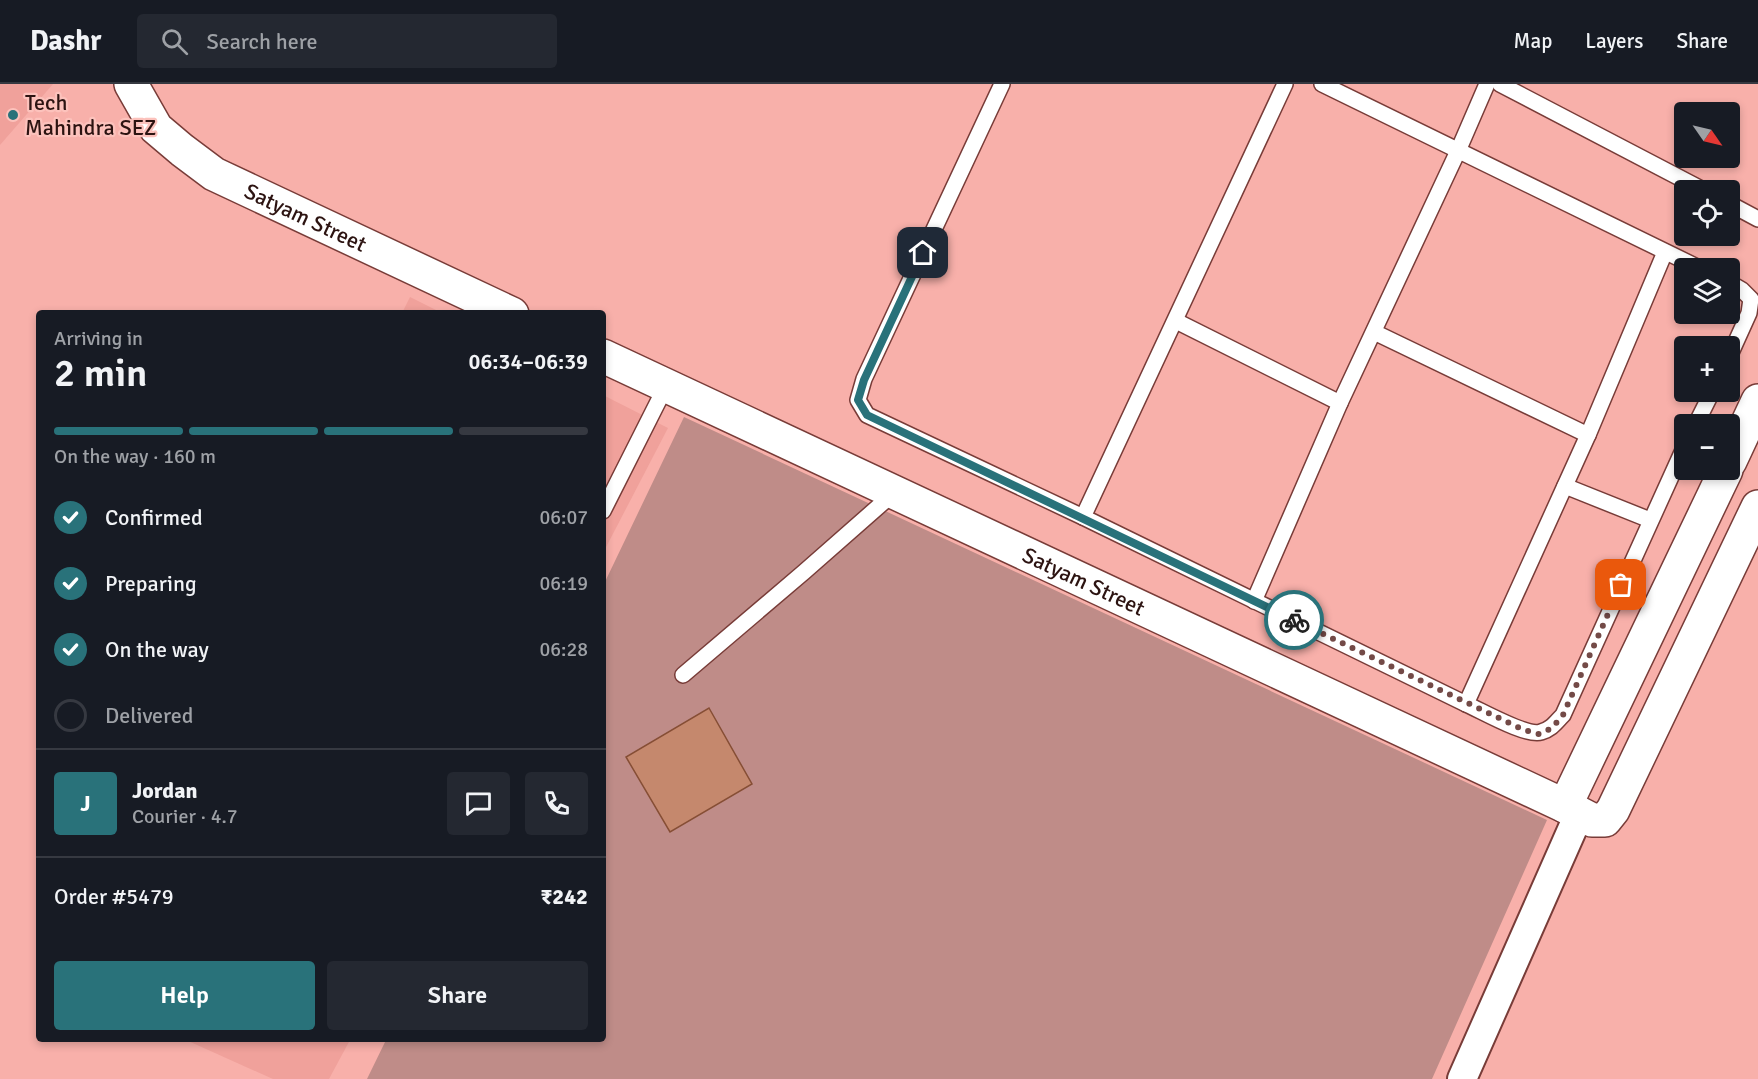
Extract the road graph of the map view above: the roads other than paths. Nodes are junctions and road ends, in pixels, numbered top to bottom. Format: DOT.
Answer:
graph roads {
  1 [pos="131,84"];
  2 [pos="1002,84"];
  3 [pos="1285,84"];
  4 [pos="1322,84"];
  5 [pos="1488,84"];
  6 [pos="1500,84"];
  7 [pos="1458,151"];
  8 [pos="1684,180"];
  9 [pos="1740,209"];
  10 [pos="1758,219"];
  11 [pos="1665,252"];
  12 [pos="1678,258"];
  13 [pos="1740,289"];
  14 [pos="503,310"];
  15 [pos="1176,321"];
  16 [pos="1374,333"];
  17 [pos="1738,336"];
  18 [pos="606,357"];
  19 [pos="666,386"];
  20 [pos="1758,401"];
  21 [pos="1340,404"];
  22 [pos="1588,435"];
  23 [pos="1740,440"];
  24 [pos="1674,469"];
  25 [pos="1721,480"];
  26 [pos="1565,486"];
  27 [pos="895,492"];
  28 [pos="606,505"];
  29 [pos="1758,507"];
  30 [pos="1083,517"];
  31 [pos="1650,520"];
  32 [pos="1254,601"];
  33 [pos="683,675"];
  34 [pos="1466,704"];
  35 [pos="1572,810"];
  36 [pos="1462,1079"];
  1 -- 14 [label="street, Satyam Street"];
  2 -- 30 [label="lane"];
  3 -- 15 [label="lane"];
  4 -- 7 [label="lane"];
  5 -- 7 [label="lane"];
  6 -- 8 [label="lane"];
  7 -- 11 [label="lane"];
  7 -- 16 [label="lane"];
  9 -- 10 [label="lane"];
  11 -- 12 [label="lane"];
  11 -- 22 [label="lane"];
  13 -- 17 [label="lane"];
  15 -- 21 [label="lane"];
  15 -- 30 [label="lane"];
  16 -- 21 [label="lane"];
  16 -- 22 [label="lane"];
  18 -- 19 [label="street, Satyam Street"];
  19 -- 27 [label="street, Satyam Street"];
  19 -- 28 [label="lane"];
  20 -- 23 [label="street"];
  21 -- 32 [label="lane"];
  22 -- 26 [label="lane"];
  24 -- 31 [label="lane"];
  25 -- 35 [label="street"];
  26 -- 31 [label="lane"];
  26 -- 34 [label="lane"];
  27 -- 33 [label="lane"];
  27 -- 35 [label="street, Satyam Street"];
  29 -- 35 [label="street, Satyam Street"];
  30 -- 32 [label="lane"];
  31 -- 34 [label="lane"];
  32 -- 34 [label="lane"];
  35 -- 36 [label="street"];
}
